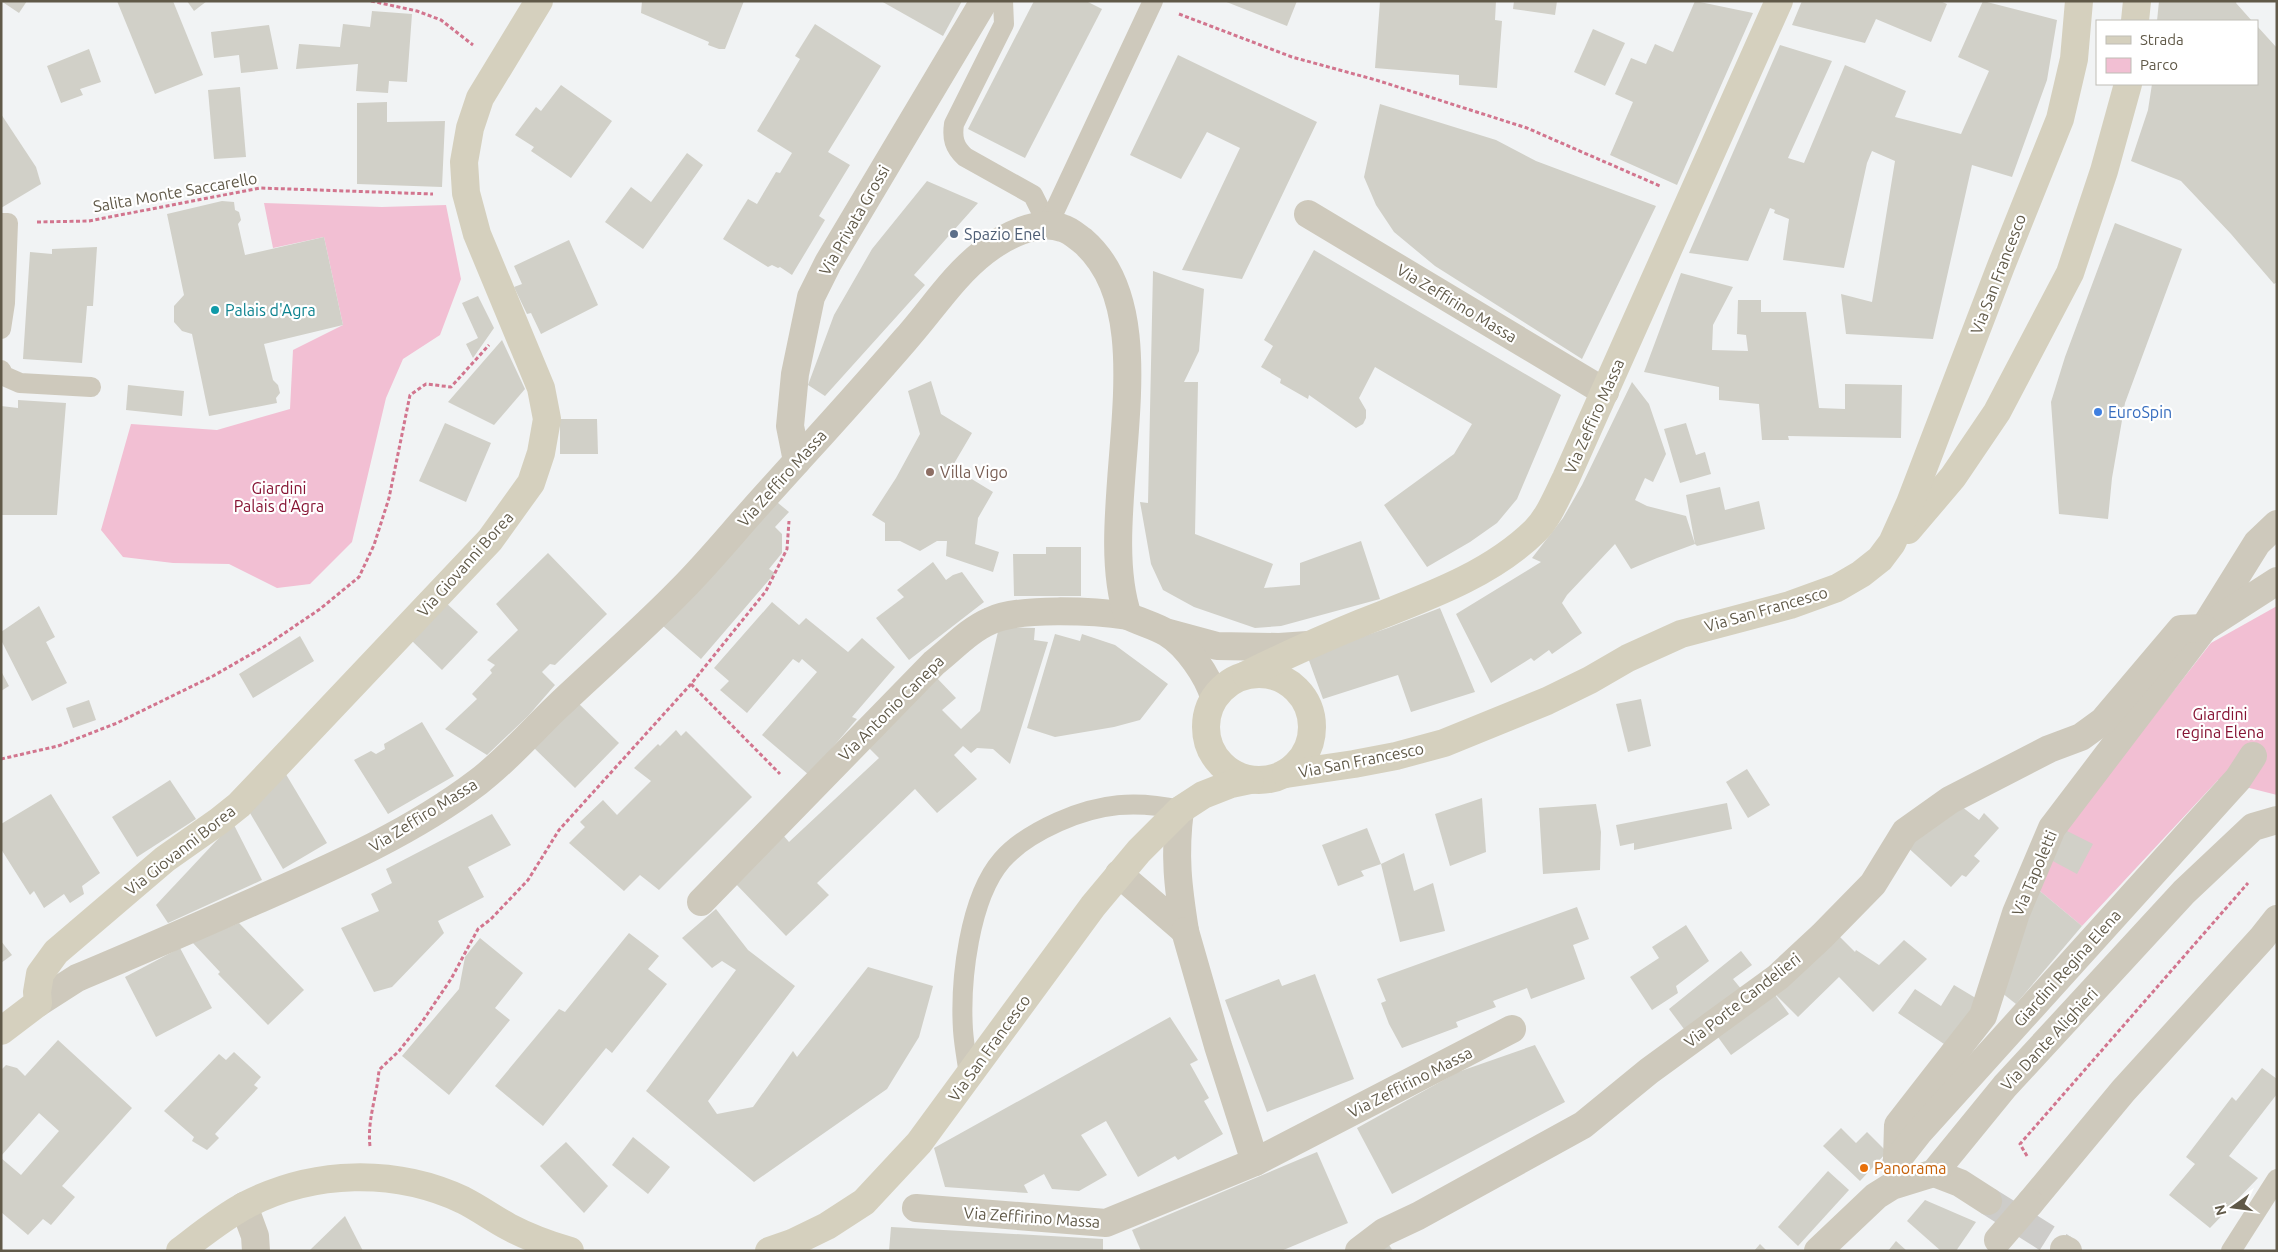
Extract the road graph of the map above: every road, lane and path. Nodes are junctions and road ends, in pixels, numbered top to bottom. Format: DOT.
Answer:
graph roads {
  1 [pos="371,1"];
  2 [pos="538,1"];
  3 [pos="984,1"];
  4 [pos="1003,1"];
  5 [pos="1778,1"];
  6 [pos="2079,1"];
  7 [pos="2137,1"];
  8 [pos="1152,2"];
  9 [pos="2135,20"];
  10 [pos="499,65"];
  11 [pos="2128,85"];
  12 [pos="466,193"];
  13 [pos="1690,199"];
  14 [pos="1308,214"];
  15 [pos="5,223"];
  16 [pos="1048,225"];
  17 [pos="515,323"];
  18 [pos="1,330"];
  19 [pos="1,370"];
  20 [pos="91,387"];
  21 [pos="1605,392"];
  22 [pos="797,460"];
  23 [pos="790,518"];
  24 [pos="2277,524"];
  25 [pos="1892,543"];
  26 [pos="2277,581"];
  27 [pos="1128,616"];
  28 [pos="2204,628"];
  29 [pos="1167,633"];
  30 [pos="1308,645"];
  31 [pos="1246,675"];
  32 [pos="691,684"];
  33 [pos="1214,698"];
  34 [pos="1208,742"];
  35 [pos="2253,756"];
  36 [pos="1,758"];
  37 [pos="1286,774"];
  38 [pos="1250,780"];
  39 [pos="804,797"];
  40 [pos="1180,810"];
  41 [pos="2277,820"];
  42 [pos="1120,874"];
  43 [pos="2248,883"];
  44 [pos="701,902"];
  45 [pos="2277,919"];
  46 [pos="1185,931"];
  47 [pos="38,1003"];
  48 [pos="1,1030"];
  49 [pos="1512,1030"];
  50 [pos="969,1075"];
  51 [pos="1255,1162"];
  52 [pos="1894,1173"];
  53 [pos="1934,1173"];
  54 [pos="373,1176"];
  55 [pos="2277,1179"];
  56 [pos="2037,1194"];
  57 [pos="1988,1201"];
  58 [pos="244,1206"];
  59 [pos="916,1208"];
  60 [pos="1993,1245"];
  61 [pos="180,1251"];
  62 [pos="256,1251"];
  63 [pos="570,1251"];
  64 [pos="769,1251"];
  65 [pos="1360,1251"];
  66 [pos="1818,1251"];
  67 [pos="2231,1251"];
  1 -- 10 [label="path"];
  2 -- 10 [label="main road, Via Giovanni Borea"];
  3 -- 22 [label="street, Via Privata Grossi"];
  4 -- 16 [label="lane"];
  5 -- 13 [label="main road, Via Zeffiro Massa"];
  6 -- 25 [label="main road, Via San Francesco"];
  7 -- 9 [label="main road"];
  8 -- 13 [label="path"];
  8 -- 16 [label="lane"];
  10 -- 12 [label="main road, Via Giovanni Borea"];
  11 -- 25 [label="main road"];
  12 -- 15 [label="path, Salita Monte Saccarello"];
  12 -- 17 [label="main road, Via Giovanni Borea"];
  13 -- 21 [label="main road, Via Zeffiro Massa"];
  14 -- 21 [label="street, Via Zeffirino Massa"];
  15 -- 18 [label="lane"];
  16 -- 22 [label="street, Via Zeffiro Massa"];
  16 -- 27 [label="street"];
  17 -- 36 [label="path"];
  17 -- 47 [label="main road, Via Giovanni Borea"];
  19 -- 20 [label="lane"];
  21 -- 30 [label="main road, Via Zeffiro Massa"];
  22 -- 47 [label="street, Via Zeffiro Massa"];
  23 -- 32 [label="path"];
  24 -- 28 [label="street"];
  25 -- 37 [label="main road, Via San Francesco"];
  26 -- 28 [label="street, Via Tapoletti"];
  27 -- 29 [label="street"];
  27 -- 39 [label="street, Via Antonio Canepa"];
  28 -- 52 [label="street, Via Tapoletti"];
  28 -- 65 [label="street, Via Porte Candelieri"];
  29 -- 30 [label="street"];
  29 -- 33 [label="street"];
  30 -- 31 [label="main road, Via Zeffiro Massa"];
  31 -- 33 [label="main road"];
  31 -- 37 [label="main road"];
  32 -- 39 [label="path"];
  32 -- 54 [label="path"];
  33 -- 34 [label="main road"];
  34 -- 38 [label="main road"];
  34 -- 40 [label="main road, Via San Francesco"];
  35 -- 52 [label="street, Giardini Regina Elena"];
  37 -- 38 [label="main road"];
  38 -- 40 [label="main road, Via San Francesco"];
  39 -- 44 [label="street, Via Antonio Canepa"];
  40 -- 42 [label="main road, Via San Francesco"];
  40 -- 46 [label="street"];
  40 -- 50 [label="lane"];
  41 -- 53 [label="street, Via Dante Alighieri"];
  42 -- 46 [label="street"];
  42 -- 50 [label="main road, Via San Francesco"];
  43 -- 56 [label="path"];
  45 -- 56 [label="street"];
  46 -- 51 [label="street"];
  47 -- 48 [label="main road"];
  49 -- 51 [label="street, Via Zeffirino Massa"];
  50 -- 64 [label="main road, Via San Francesco"];
  51 -- 59 [label="street, Via Zeffirino Massa"];
  52 -- 53 [label="street"];
  52 -- 66 [label="street"];
  53 -- 57 [label="street"];
  54 -- 58 [label="main road"];
  54 -- 63 [label="main road"];
  55 -- 67 [label="lane"];
  56 -- 60 [label="street, bridge"];
  58 -- 61 [label="main road"];
  58 -- 62 [label="street"];
}
